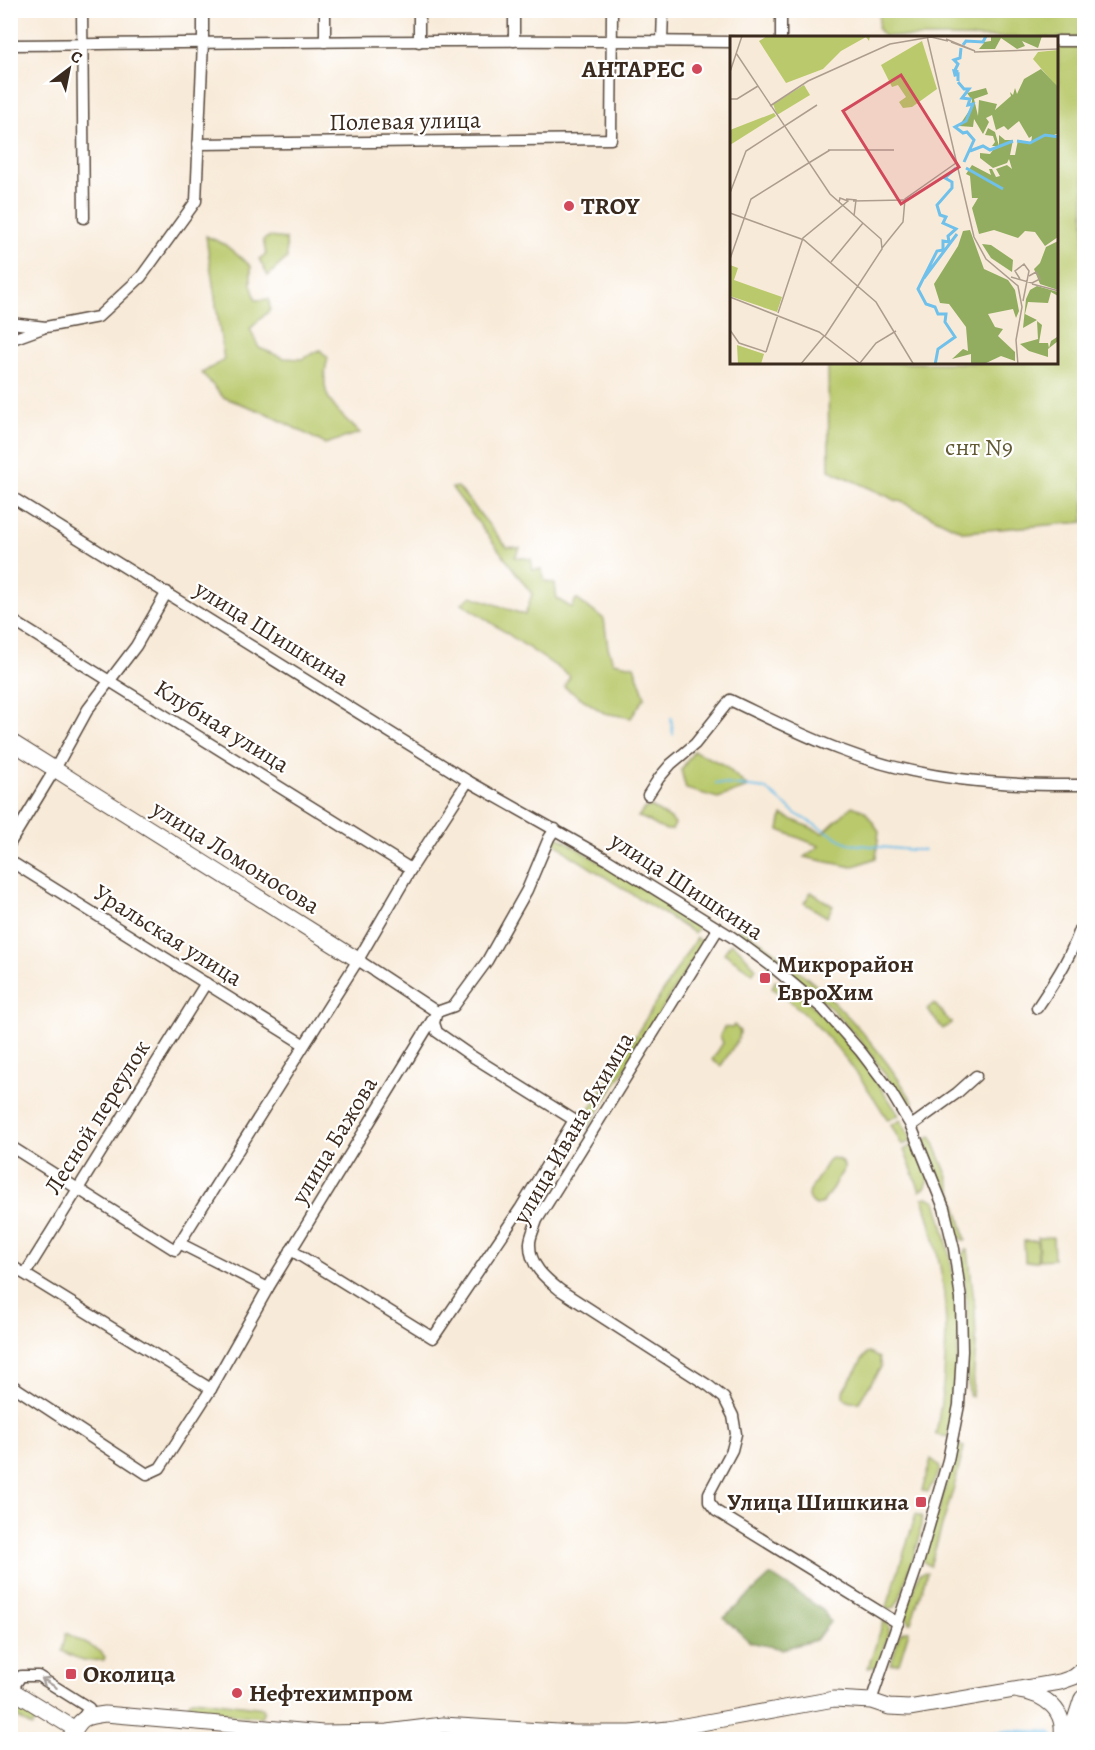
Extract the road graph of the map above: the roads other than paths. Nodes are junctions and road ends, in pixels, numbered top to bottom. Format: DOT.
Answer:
graph roads {
  1 [pos="82,10"];
  2 [pos="203,10"];
  3 [pos="325,10"];
  4 [pos="419,10"];
  5 [pos="514,10"];
  6 [pos="612,10"];
  7 [pos="663,10"];
  8 [pos="781,10"];
  9 [pos="781,36"];
  10 [pos="612,40"];
  11 [pos="514,41"];
  12 [pos="663,41"];
  13 [pos="1059,41"];
  14 [pos="1084,41"];
  15 [pos="203,42"];
  16 [pos="325,42"];
  17 [pos="419,42"];
  18 [pos="730,42"];
  19 [pos="82,44"];
  20 [pos="10,45"];
  21 [pos="198,144"];
  22 [pos="84,218"];
  23 [pos="10,323"];
  24 [pos="46,327"];
  25 [pos="10,340"];
  26 [pos="10,496"];
  27 [pos="167,592"];
  28 [pos="10,619"];
  29 [pos="109,680"];
  30 [pos="10,741"];
  31 [pos="55,769"];
  32 [pos="468,781"];
  33 [pos="1084,785"];
  34 [pos="648,795"];
  35 [pos="555,829"];
  36 [pos="10,843"];
  37 [pos="10,861"];
  38 [pos="411,869"];
  39 [pos="1084,918"];
  40 [pos="718,929"];
  41 [pos="358,960"];
  42 [pos="206,983"];
  43 [pos="1037,1008"];
  44 [pos="437,1012"];
  45 [pos="303,1044"];
  46 [pos="975,1076"];
  47 [pos="911,1126"];
  48 [pos="10,1146"];
  49 [pos="76,1189"];
  50 [pos="177,1246"];
  51 [pos="291,1250"];
  52 [pos="10,1265"];
  53 [pos="25,1274"];
  54 [pos="268,1288"];
  55 [pos="10,1384"];
  56 [pos="211,1389"];
  57 [pos="898,1623"];
  58 [pos="1084,1669"];
  59 [pos="11,1689"];
  60 [pos="1007,1690"];
  61 [pos="1084,1700"];
  62 [pos="871,1701"];
  63 [pos="79,1724"];
  64 [pos="1061,1740"];
  65 [pos="1071,1740"];
  1 -- 19 [label="street"];
  2 -- 15 [label="street"];
  3 -- 16 [label="street"];
  4 -- 17 [label="street"];
  5 -- 11 [label="street"];
  6 -- 10 [label="street"];
  7 -- 12 [label="street"];
  8 -- 9 [label="street"];
  10 -- 11 [label="street"];
  10 -- 12 [label="street"];
  10 -- 21 [label="street, Полевая улица"];
  11 -- 17 [label="street"];
  12 -- 18 [label="street"];
  13 -- 14 [label="street"];
  15 -- 16 [label="street"];
  15 -- 19 [label="street"];
  15 -- 21 [label="street"];
  16 -- 17 [label="street"];
  19 -- 20 [label="street"];
  19 -- 22 [label="street"];
  21 -- 24 [label="street"];
  23 -- 24 [label="street"];
  24 -- 25 [label="street"];
  26 -- 27 [label="street, улица Шишкина"];
  27 -- 29 [label="street"];
  27 -- 32 [label="street, улица Шишкина"];
  28 -- 29 [label="street, Клубная улица"];
  29 -- 31 [label="street"];
  29 -- 38 [label="street, Клубная улица"];
  30 -- 31 [label="street, улица Ломоносова"];
  31 -- 36 [label="street"];
  31 -- 41 [label="street, улица Ломоносова"];
  32 -- 35 [label="street, улица Шишкина"];
  32 -- 38 [label="street"];
  33 -- 34 [label="street"];
  35 -- 40 [label="street, улица Шишкина"];
  35 -- 44 [label="street, улица Бажова"];
  37 -- 42 [label="street, Уральская улица"];
  38 -- 41 [label="street"];
  39 -- 43 [label="street"];
  40 -- 47 [label="street, улица Шишкина"];
  40 -- 57 [label="street, улица Ивана Яхимца"];
  41 -- 44 [label="street, улица Ломоносова"];
  41 -- 45 [label="street"];
  42 -- 45 [label="street, Уральская улица"];
  42 -- 49 [label="street, Лесной переулок"];
  44 -- 51 [label="street, улица Бажова"];
  44 -- 51 [label="street"];
  45 -- 50 [label="street"];
  46 -- 47 [label="street"];
  47 -- 57 [label="street, улица Шишкина"];
  48 -- 49 [label="street"];
  49 -- 50 [label="street"];
  49 -- 53 [label="street, Лесной переулок"];
  50 -- 54 [label="street"];
  51 -- 54 [label="street, улица Бажова"];
  52 -- 53 [label="street"];
  53 -- 56 [label="street"];
  54 -- 56 [label="street, улица Бажова"];
  55 -- 56 [label="street, улица Бажова"];
  57 -- 62 [label="street, улица Шишкина"];
  58 -- 60 [label="street"];
  59 -- 63 [label="street"];
  63 -- 59 [label="street, one-way"];
  60 -- 62 [label="street"];
  60 -- 64 [label="street"];
  61 -- 65 [label="highway"];
  62 -- 63 [label="street"];
}
